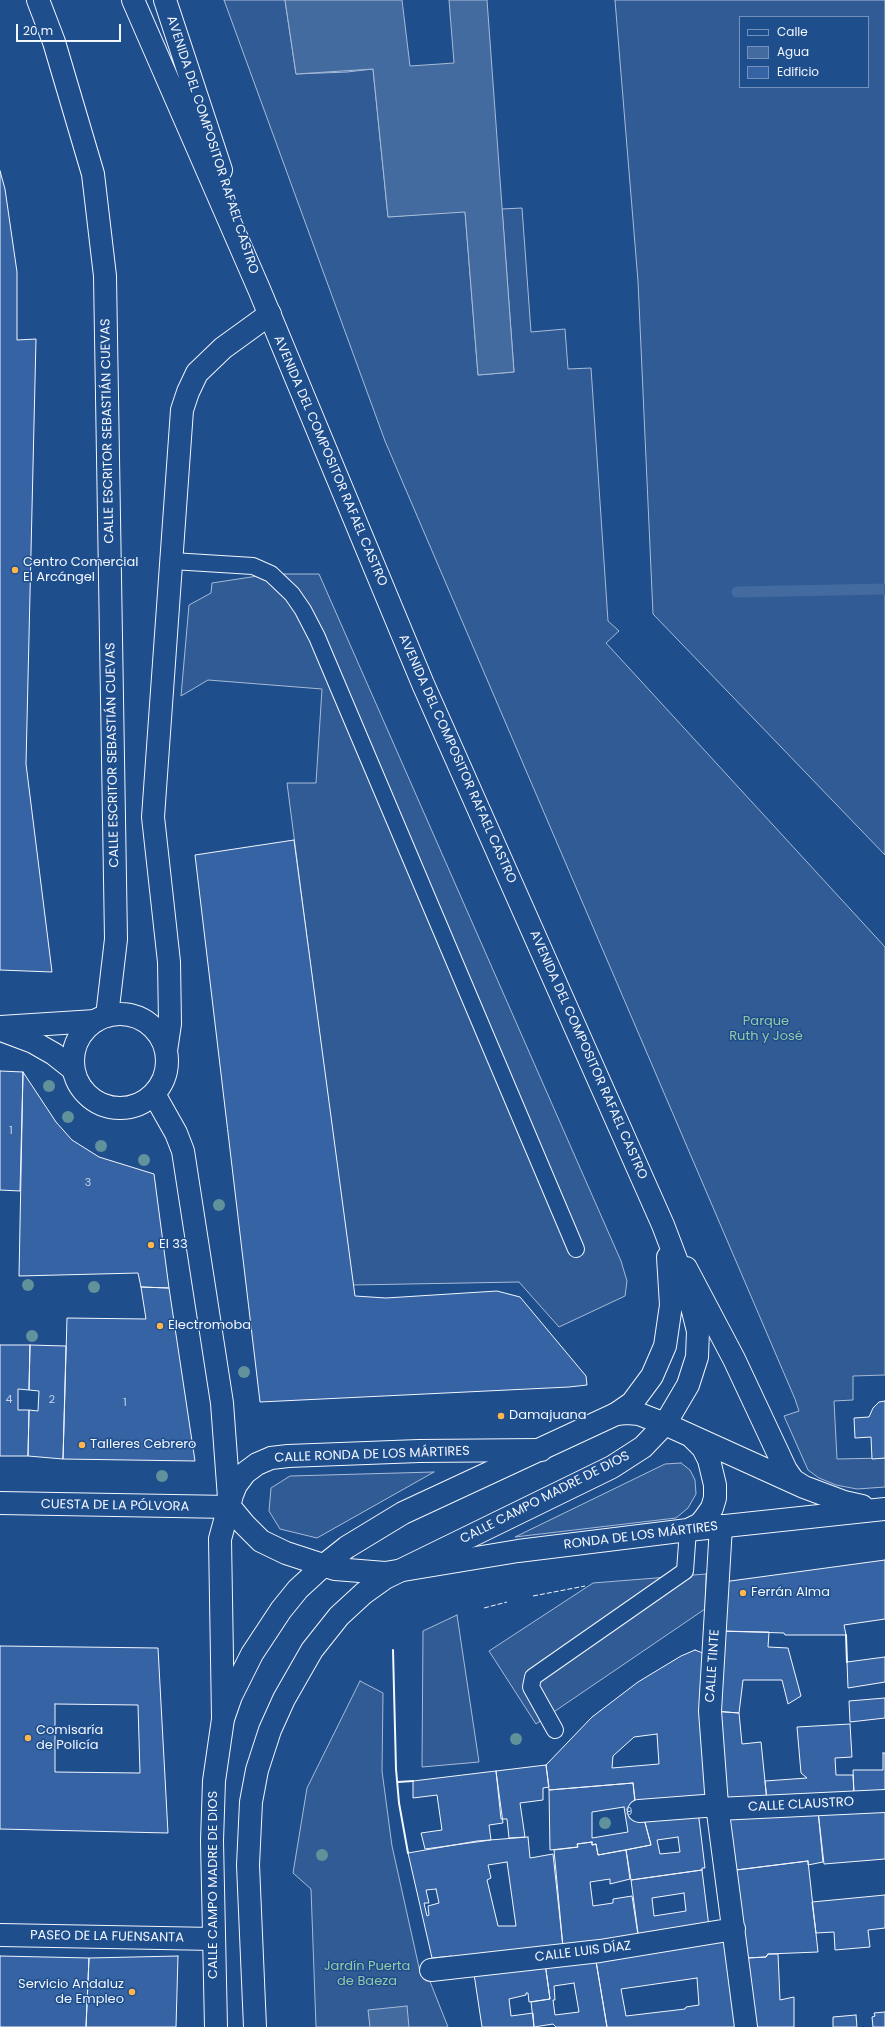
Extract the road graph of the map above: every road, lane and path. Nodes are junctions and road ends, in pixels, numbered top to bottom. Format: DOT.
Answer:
graph roads {
  1 [pos="38,0"];
  2 [pos="133,0"];
  3 [pos="165,0"];
  4 [pos="259,290"];
  5 [pos="270,314"];
  6 [pos="172,561"];
  7 [pos="101,1018"];
  8 [pos="0,1027"];
  9 [pos="0,1030"];
  10 [pos="166,1051"];
  11 [pos="73,1069"];
  12 [pos="154,1094"];
  13 [pos="663,1224"];
  14 [pos="576,1249"];
  15 [pos="616,1414"];
  16 [pos="665,1424"];
  17 [pos="692,1437"];
  18 [pos="541,1450"];
  19 [pos="804,1487"];
  20 [pos="0,1503"];
  21 [pos="230,1507"];
  22 [pos="885,1508"];
  23 [pos="721,1526"];
  24 [pos="688,1530"];
  25 [pos="323,1566"];
  26 [pos="398,1572"];
  27 [pos="223,1719"];
  28 [pos="556,1730"];
  29 [pos="885,1801"];
  30 [pos="718,1807"];
  31 [pos="639,1811"];
  32 [pos="734,1929"];
  33 [pos="0,1935"];
  34 [pos="214,1939"];
  35 [pos="431,1970"];
  36 [pos="216,2027"];
  37 [pos="255,2027"];
  38 [pos="746,2027"];
  1 -- 7 [label="street, CALLE ESCRITOR SEBASTIÁN CUEVAS"];
  2 -- 4 [label="street, AVENIDA DEL COMPOSITOR RAFAEL CASTRO"];
  3 -- 4 [label="street, AVENIDA DEL COMPOSITOR RAFAEL CASTRO"];
  4 -- 5 [label="street, AVENIDA DEL COMPOSITOR RAFAEL CASTRO"];
  5 -- 6 [label="street"];
  5 -- 13 [label="street, AVENIDA DEL COMPOSITOR RAFAEL CASTRO"];
  6 -- 10 [label="street"];
  6 -- 14 [label="lane"];
  7 -- 8 [label="street"];
  7 -- 10 [label="street"];
  7 -- 11 [label="street"];
  9 -- 11 [label="street"];
  10 -- 12 [label="street"];
  11 -- 12 [label="street"];
  12 -- 21 [label="street"];
  13 -- 15 [label="street, CALLE CAMPO MADRE DE DIOS"];
  13 -- 16 [label="street, CALLE CAMPO MADRE DE DIOS"];
  13 -- 19 [label="street"];
  15 -- 16 [label="street"];
  15 -- 18 [label="street, CALLE CAMPO MADRE DE DIOS"];
  16 -- 17 [label="street"];
  16 -- 26 [label="street, CALLE CAMPO MADRE DE DIOS"];
  17 -- 19 [label="street"];
  17 -- 24 [label="street"];
  18 -- 21 [label="street, CALLE RONDA DE LOS MÁRTIRES"];
  18 -- 25 [label="street, CALLE CAMPO MADRE DE DIOS"];
  19 -- 22 [label="street"];
  20 -- 21 [label="street, CUESTA DE LA PÓLVORA"];
  21 -- 25 [label="street"];
  21 -- 27 [label="street, CALLE CAMPO MADRE DE DIOS"];
  22 -- 23 [label="street, RONDA DE LOS MÁRTIRES"];
  23 -- 24 [label="street, RONDA DE LOS MÁRTIRES"];
  23 -- 30 [label="street, CALLE TINTE"];
  24 -- 26 [label="street, RONDA DE LOS MÁRTIRES"];
  24 -- 28 [label="lane"];
  25 -- 26 [label="street"];
  25 -- 27 [label="street, CALLE CAMPO MADRE DE DIOS"];
  26 -- 37 [label="street, CALLE CAMPO MADRE DE DIOS"];
  27 -- 34 [label="street, CALLE CAMPO MADRE DE DIOS"];
  29 -- 30 [label="street, CALLE CLAUSTRO"];
  30 -- 31 [label="street"];
  30 -- 32 [label="street, CALLE TINTE"];
  32 -- 35 [label="street, CALLE LUIS DÍAZ"];
  32 -- 38 [label="street, CALLE TINTE"];
  33 -- 34 [label="street, PASEO DE LA FUENSANTA"];
  34 -- 36 [label="street, CALLE CAMPO MADRE DE DIOS"];
}
